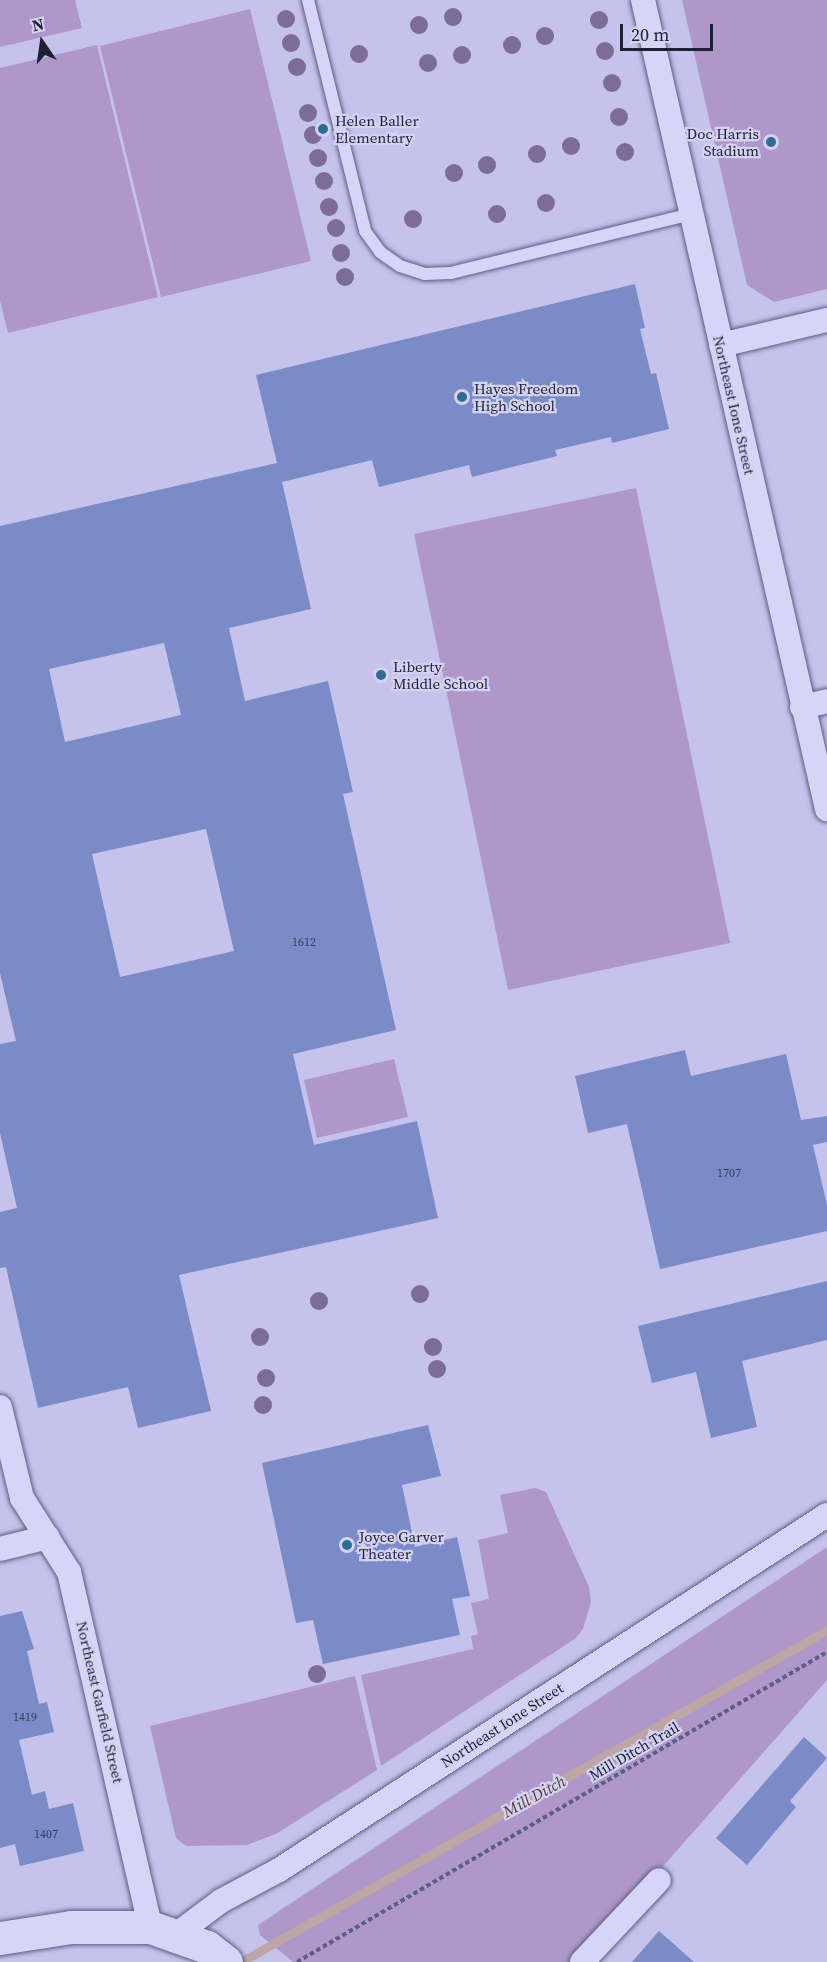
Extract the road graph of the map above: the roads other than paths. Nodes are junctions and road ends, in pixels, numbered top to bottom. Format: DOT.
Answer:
graph roads {
  1 [pos="308,0"];
  2 [pos="643,0"];
  3 [pos="691,214"];
  4 [pos="827,320"];
  5 [pos="721,345"];
  6 [pos="827,701"];
  7 [pos="802,707"];
  8 [pos="827,808"];
  9 [pos="0,1407"];
  10 [pos="827,1515"];
  11 [pos="48,1537"];
  12 [pos="0,1549"];
  13 [pos="659,1880"];
  14 [pos="164,1930"];
  15 [pos="0,1938"];
  16 [pos="217,1955"];
  17 [pos="582,1962"];
  1 -- 3 [label="lane"];
  2 -- 3 [label="street, Northeast Ione Street"];
  3 -- 5 [label="street, Northeast Ione Street"];
  4 -- 5 [label="street"];
  5 -- 7 [label="street, Northeast Ione Street"];
  6 -- 7 [label="street"];
  7 -- 8 [label="street, Northeast Ione Street"];
  9 -- 11 [label="street, Northeast Garfield Street"];
  10 -- 14 [label="street, Northeast Ione Street"];
  11 -- 12 [label="street"];
  11 -- 14 [label="street, Northeast Garfield Street"];
  13 -- 17 [label="street"];
  14 -- 15 [label="main road"];
  14 -- 16 [label="main road"];
}
